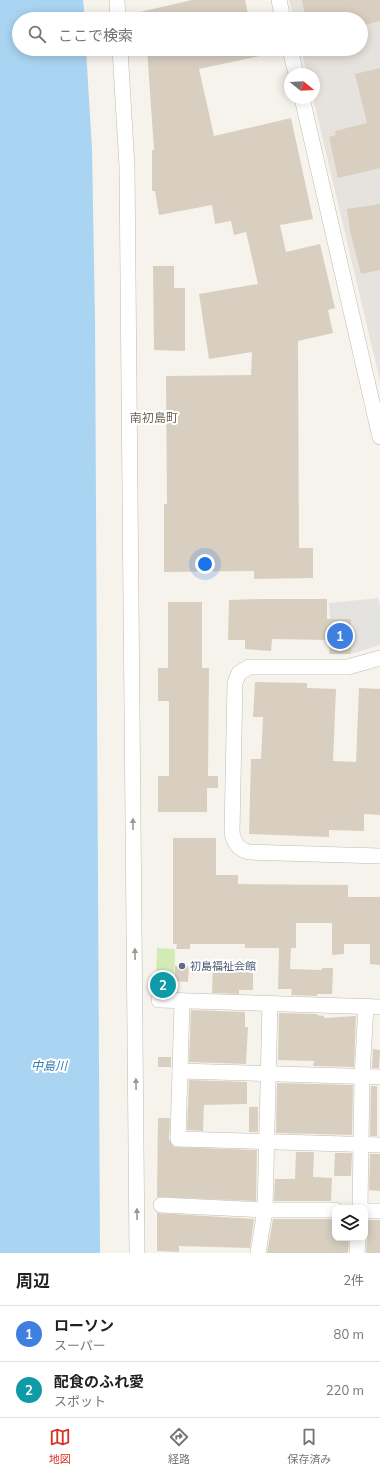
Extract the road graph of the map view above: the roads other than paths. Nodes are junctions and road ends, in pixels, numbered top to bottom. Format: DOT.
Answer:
graph roads {
  1 [pos="117,0"];
  2 [pos="279,0"];
  3 [pos="118,12"];
  4 [pos="282,12"];
  5 [pos="120,56"];
  6 [pos="292,56"];
  7 [pos="295,68"];
  8 [pos="303,104"];
  9 [pos="380,437"];
  10 [pos="380,658"];
  11 [pos="380,856"];
  12 [pos="160,1000"];
  13 [pos="182,1002"];
  14 [pos="270,1004"];
  15 [pos="373,1006"];
  16 [pos="180,1071"];
  17 [pos="270,1074"];
  18 [pos="362,1077"];
  19 [pos="380,1077"];
  20 [pos="268,1142"];
  21 [pos="360,1144"];
  22 [pos="380,1144"];
  23 [pos="161,1205"];
  24 [pos="360,1205"];
  25 [pos="265,1210"];
  26 [pos="332,1210"];
  27 [pos="368,1211"];
  28 [pos="380,1211"];
  29 [pos="358,1241"];
  30 [pos="137,1253"];
  31 [pos="258,1253"];
  32 [pos="357,1253"];
  1 -- 3 [label="street"];
  2 -- 4 [label="street"];
  30 -- 5 [label="street, one-way"];
  6 -- 7 [label="street"];
  8 -- 9 [label="street"];
  10 -- 11 [label="street"];
  12 -- 13 [label="street"];
  13 -- 14 [label="street"];
  13 -- 16 [label="street"];
  14 -- 15 [label="street"];
  14 -- 17 [label="street"];
  15 -- 18 [label="street"];
  16 -- 17 [label="street"];
  16 -- 20 [label="street"];
  17 -- 18 [label="street"];
  17 -- 20 [label="street"];
  18 -- 19 [label="street"];
  18 -- 21 [label="street"];
  20 -- 21 [label="street"];
  20 -- 25 [label="street"];
  21 -- 22 [label="street"];
  21 -- 24 [label="street"];
  23 -- 25 [label="street"];
  25 -- 26 [label="street"];
  25 -- 31 [label="street"];
  27 -- 28 [label="street"];
  29 -- 32 [label="street"];
}
